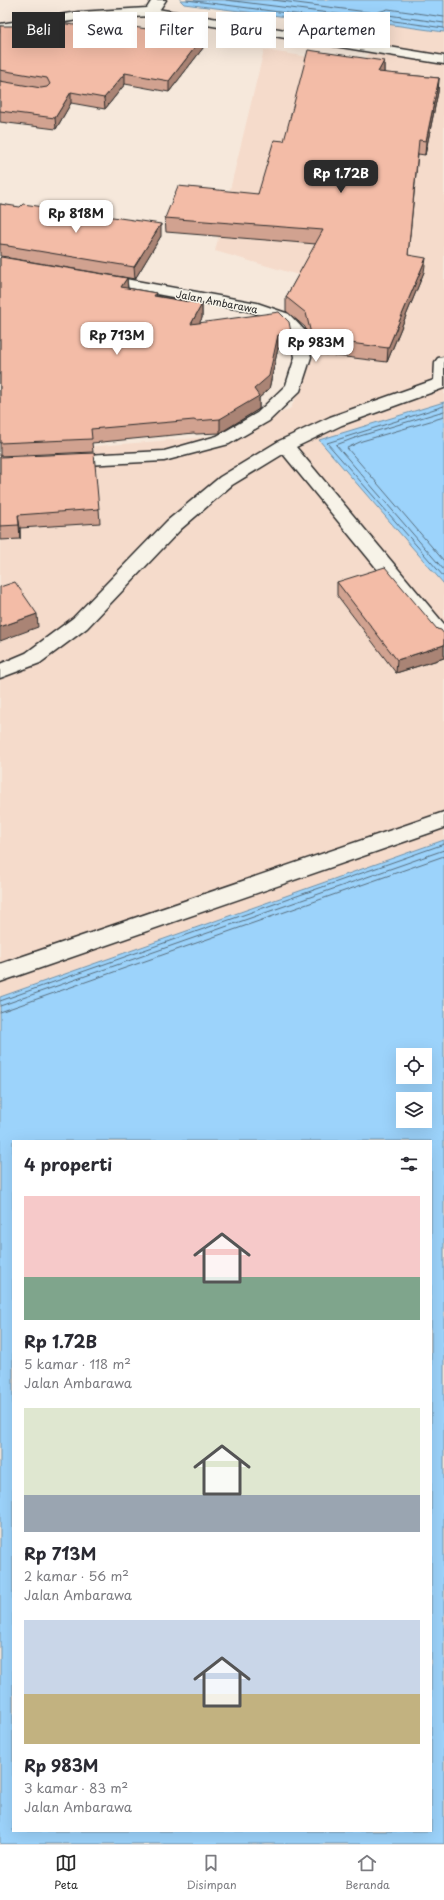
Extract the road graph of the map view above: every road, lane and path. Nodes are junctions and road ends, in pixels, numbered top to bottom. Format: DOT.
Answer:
graph roads {
  1 [pos="155,5"];
  2 [pos="0,28"];
  3 [pos="444,60"];
  4 [pos="84,277"];
  5 [pos="444,362"];
  6 [pos="443,382"];
  7 [pos="285,445"];
  8 [pos="52,462"];
  9 [pos="444,637"];
  10 [pos="0,671"];
  11 [pos="444,820"];
  12 [pos="0,973"];
  1 -- 2 [label="street"];
  1 -- 3 [label="street"];
  4 -- 8 [label="street, Jalan Ambarawa"];
  5 -- 6 [label="street"];
  6 -- 7 [label="street"];
  7 -- 9 [label="street"];
  7 -- 10 [label="street"];
  11 -- 12 [label="street"];
}
